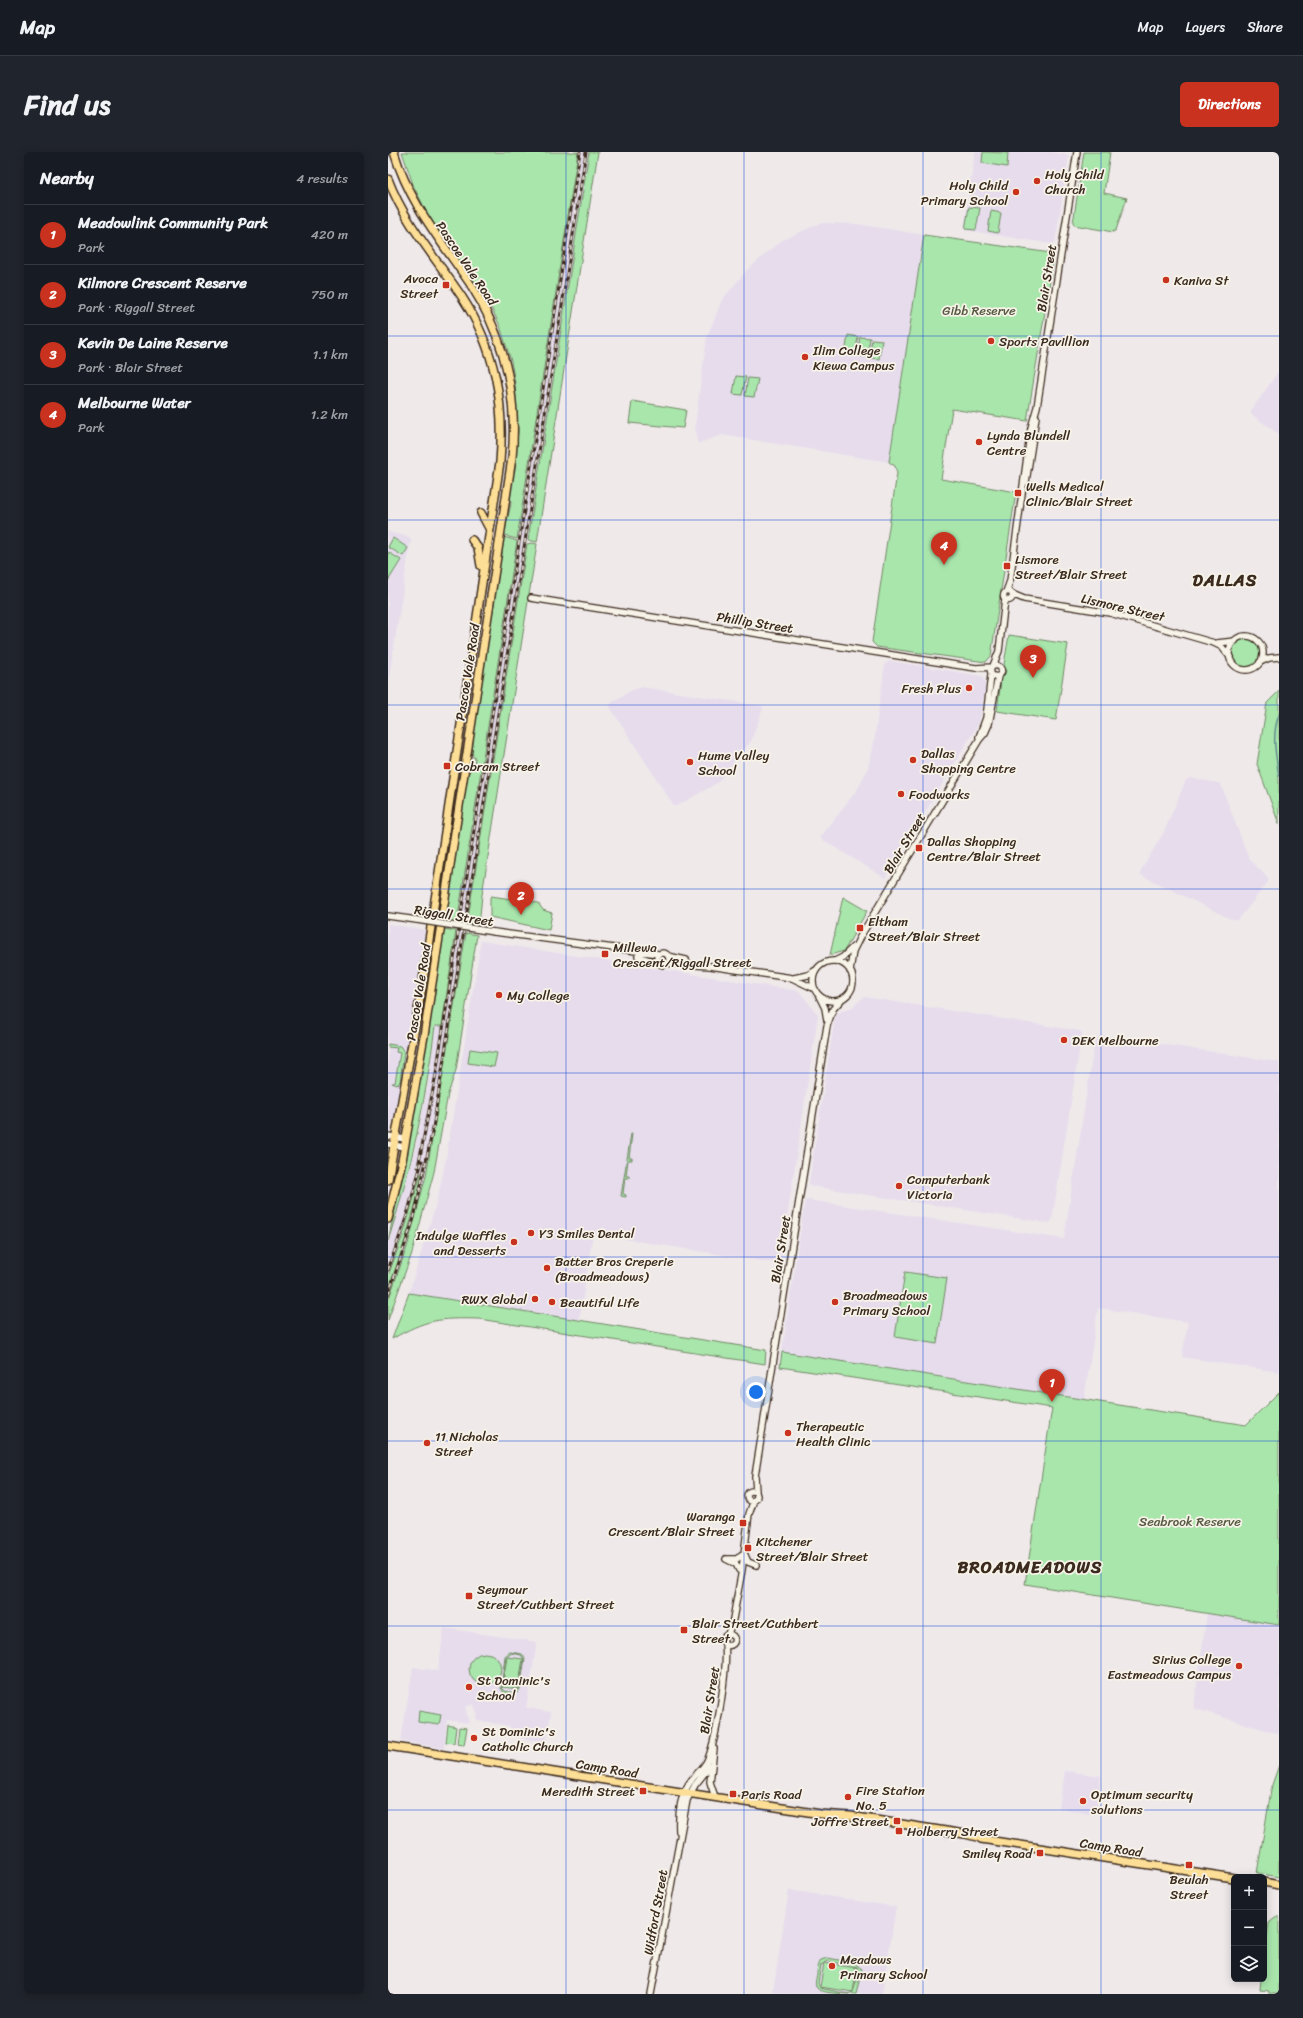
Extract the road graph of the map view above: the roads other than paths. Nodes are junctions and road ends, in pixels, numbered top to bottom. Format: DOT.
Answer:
graph roads {
  1 [pos="394,152"];
  2 [pos="1077,152"];
  3 [pos="388,179"];
  4 [pos="481,513"];
  5 [pos="489,528"];
  6 [pos="472,540"];
  7 [pos="482,574"];
  8 [pos="1009,597"];
  9 [pos="531,598"];
  10 [pos="1235,641"];
  11 [pos="1214,643"];
  12 [pos="1262,647"];
  13 [pos="1230,657"];
  14 [pos="1279,657"];
  15 [pos="1260,662"];
  16 [pos="993,670"];
  17 [pos="998,676"];
  18 [pos="979,740"];
  19 [pos="457,821"];
  20 [pos="438,877"];
  21 [pos="388,916"];
  22 [pos="860,937"];
  23 [pos="565,943"];
  24 [pos="659,954"];
  25 [pos="668,956"];
  26 [pos="835,961"];
  27 [pos="658,963"];
  28 [pos="668,963"];
  29 [pos="710,966"];
  30 [pos="817,970"];
  31 [pos="850,971"];
  32 [pos="792,978"];
  33 [pos="816,992"];
  34 [pos="842,999"];
  35 [pos="827,1026"];
  36 [pos="424,1036"];
  37 [pos="411,1046"];
  38 [pos="388,1136"];
  39 [pos="396,1137"];
  40 [pos="406,1139"];
  41 [pos="392,1145"];
  42 [pos="404,1147"];
  43 [pos="388,1180"];
  44 [pos="388,1219"];
  45 [pos="743,1555"];
  46 [pos="740,1570"];
  47 [pos="731,1635"];
  48 [pos="725,1644"];
  49 [pos="732,1645"];
  50 [pos="726,1660"];
  51 [pos="713,1743"];
  52 [pos="388,1746"];
  53 [pos="711,1764"];
  54 [pos="687,1793"];
  55 [pos="715,1797"];
  56 [pos="1231,1878"];
  57 [pos="1267,1883"];
  58 [pos="1279,1885"];
  59 [pos="654,1991"];
  60 [pos="651,1994"];
  1 -- 19 [label="main road, Pascoe Vale Road"];
  2 -- 8 [label="street, Blair Street"];
  3 -- 5 [label="main road, Pascoe Vale Road"];
  4 -- 5 [label="main road"];
  5 -- 7 [label="main road, Pascoe Vale Road"];
  6 -- 7 [label="main road"];
  7 -- 20 [label="main road, Pascoe Vale Road"];
  8 -- 11 [label="street, Lismore Street"];
  8 -- 16 [label="street, Blair Street"];
  9 -- 16 [label="street, Phillip Street"];
  10 -- 11 [label="street, Lismore Street"];
  10 -- 12 [label="street"];
  10 -- 13 [label="street"];
  11 -- 13 [label="street, Lismore Street"];
  12 -- 14 [label="street"];
  12 -- 15 [label="street"];
  13 -- 15 [label="street"];
  14 -- 15 [label="street"];
  16 -- 17 [label="street, Phillip Street"];
  16 -- 17 [label="street, Blair Street"];
  16 -- 18 [label="street, Blair Street"];
  17 -- 18 [label="street, Blair Street"];
  18 -- 22 [label="street, Blair Street"];
  19 -- 20 [label="main road"];
  19 -- 36 [label="main road, Pascoe Vale Road"];
  20 -- 37 [label="main road, Pascoe Vale Road"];
  21 -- 23 [label="street, Riggall Street, bridge"];
  22 -- 26 [label="street, Blair Street"];
  22 -- 31 [label="street, Blair Street"];
  23 -- 24 [label="street, Riggall Street"];
  23 -- 27 [label="street, Riggall Street"];
  24 -- 25 [label="street"];
  24 -- 27 [label="street"];
  25 -- 28 [label="street"];
  25 -- 29 [label="street"];
  26 -- 30 [label="street"];
  26 -- 31 [label="street"];
  27 -- 28 [label="street"];
  28 -- 29 [label="street"];
  29 -- 32 [label="street"];
  30 -- 32 [label="street"];
  30 -- 33 [label="street"];
  31 -- 34 [label="street"];
  32 -- 33 [label="street"];
  33 -- 34 [label="street"];
  33 -- 35 [label="street, Blair Street"];
  34 -- 35 [label="street, Blair Street"];
  35 -- 45 [label="street, Blair Street"];
  36 -- 37 [label="main road"];
  36 -- 40 [label="main road, Pascoe Vale Road"];
  37 -- 39 [label="main road, Pascoe Vale Road"];
  38 -- 39 [label="street"];
  39 -- 40 [label="street"];
  39 -- 41 [label="main road, Pascoe Vale Road"];
  40 -- 42 [label="main road, Pascoe Vale Road"];
  41 -- 42 [label="street"];
  41 -- 43 [label="main road, Pascoe Vale Road"];
  42 -- 44 [label="main road, Pascoe Vale Road"];
  45 -- 46 [label="street"];
  45 -- 46 [label="street"];
  45 -- 46 [label="street"];
  46 -- 47 [label="street"];
  47 -- 48 [label="street"];
  47 -- 49 [label="street, Blair Street"];
  48 -- 49 [label="street"];
  48 -- 50 [label="street, Blair Street"];
  49 -- 50 [label="street, Blair Street"];
  50 -- 51 [label="street, Blair Street"];
  51 -- 53 [label="street, Blair Street"];
  51 -- 54 [label="street, Blair Street"];
  52 -- 54 [label="main road, Camp Road"];
  53 -- 54 [label="street"];
  53 -- 55 [label="street, Blair Street"];
  54 -- 55 [label="main road, Camp Road"];
  54 -- 59 [label="street, Widford Street"];
  55 -- 56 [label="main road, Camp Road"];
  57 -- 58 [label="main road"];
  59 -- 60 [label="street, Widford Street"];
}
